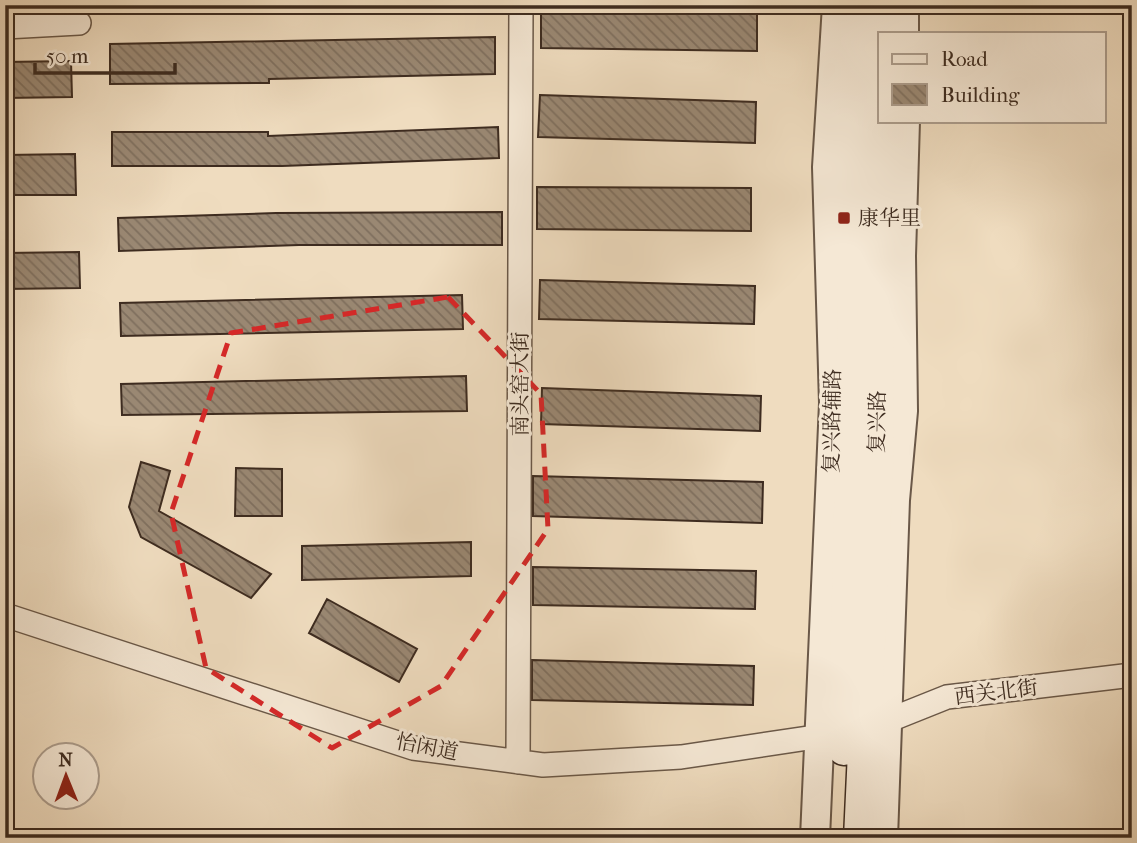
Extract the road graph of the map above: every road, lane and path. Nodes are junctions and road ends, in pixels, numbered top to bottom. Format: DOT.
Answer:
graph roads {
  1 [pos="521,5"];
  2 [pos="837,5"];
  3 [pos="885,11"];
  4 [pos="79,23"];
  5 [pos="5,27"];
  6 [pos="883,32"];
  7 [pos="878,100"];
  8 [pos="905,122"];
  9 [pos="5,615"];
  10 [pos="1132,675"];
  11 [pos="854,730"];
  12 [pos="518,762"];
  13 [pos="815,838"];
  14 [pos="839,838"];
  15 [pos="860,838"];
  16 [pos="883,838"];
  1 -- 12 [label="street, 南头窑大街"];
  2 -- 11 [label="street, 复兴路辅路"];
  3 -- 6 [label="main road, 复兴路"];
  4 -- 5 [label="street"];
  7 -- 11 [label="main road, 复兴路"];
  8 -- 11 [label="street, 复兴路辅路"];
  9 -- 12 [label="street, 怡闲道"];
  10 -- 11 [label="street, 西关北街"];
  11 -- 12 [label="street, 怡闲道"];
  11 -- 13 [label="street, 复兴路辅路"];
  11 -- 14 [label="main road, 复兴路"];
  11 -- 15 [label="main road, 复兴路"];
  11 -- 16 [label="street, 复兴路辅路"];
}
